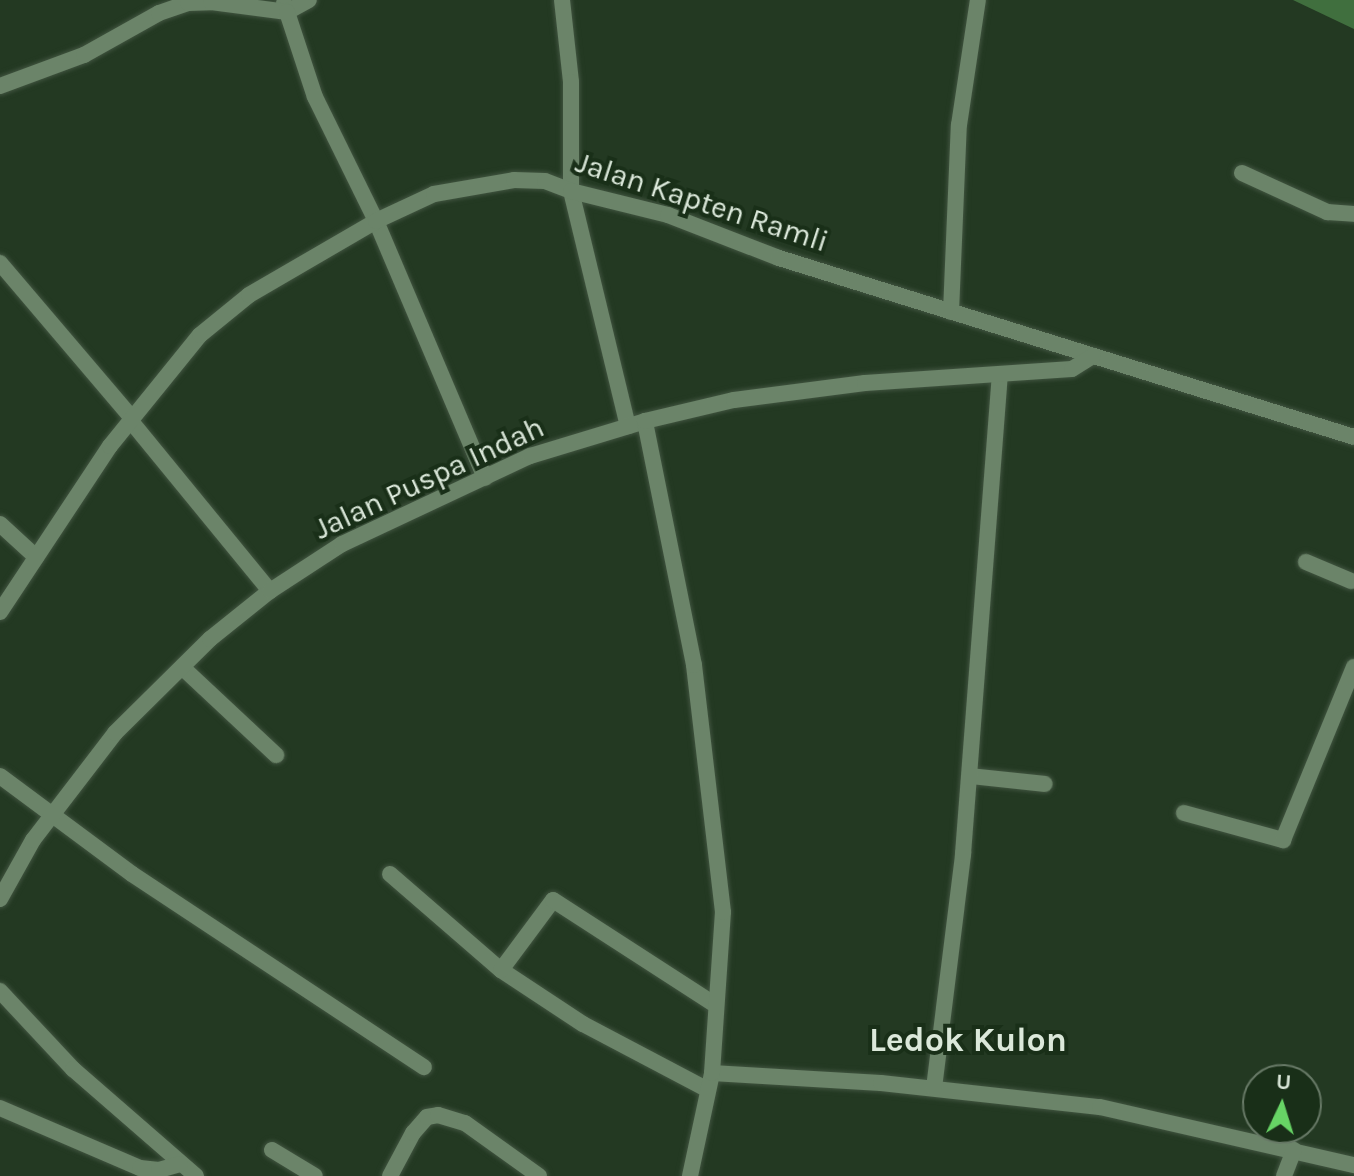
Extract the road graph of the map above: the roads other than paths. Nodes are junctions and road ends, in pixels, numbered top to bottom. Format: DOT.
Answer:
graph roads {
  1 [pos="309,0"];
  2 [pos="562,0"];
  3 [pos="978,0"];
  4 [pos="285,6"];
  5 [pos="0,86"];
  6 [pos="1242,173"];
  7 [pos="571,191"];
  8 [pos="1354,214"];
  9 [pos="376,221"];
  10 [pos="0,263"];
  11 [pos="951,312"];
  12 [pos="1093,356"];
  13 [pos="1000,375"];
  14 [pos="131,419"];
  15 [pos="645,421"];
  16 [pos="628,426"];
  17 [pos="1354,437"];
  18 [pos="485,478"];
  19 [pos="0,524"];
  20 [pos="36,557"];
  21 [pos="1306,562"];
  22 [pos="1353,580"];
  23 [pos="270,591"];
  24 [pos="0,612"];
  25 [pos="182,667"];
  26 [pos="1354,667"];
  27 [pos="276,755"];
  28 [pos="0,776"];
  29 [pos="970,776"];
  30 [pos="1045,784"];
  31 [pos="1184,813"];
  32 [pos="52,814"];
  33 [pos="390,874"];
  34 [pos="0,899"];
  35 [pos="501,970"];
  36 [pos="0,991"];
  37 [pos="715,1005"];
  38 [pos="424,1067"];
  39 [pos="712,1073"];
  40 [pos="934,1088"];
  41 [pos="708,1090"];
  42 [pos="0,1108"];
  43 [pos="272,1150"];
  44 [pos="1294,1150"];
  45 [pos="180,1164"];
  46 [pos="1354,1165"];
  47 [pos="196,1176"];
  48 [pos="315,1176"];
  49 [pos="390,1176"];
  50 [pos="539,1176"];
  51 [pos="690,1176"];
  52 [pos="1284,1176"];
  1 -- 4 [label="street"];
  2 -- 7 [label="street"];
  3 -- 11 [label="street"];
  4 -- 5 [label="street"];
  4 -- 9 [label="street"];
  6 -- 8 [label="street"];
  7 -- 9 [label="street, Jalan Kapten Ramli"];
  7 -- 11 [label="street, Jalan Kapten Ramli"];
  7 -- 16 [label="street"];
  9 -- 14 [label="street, Jalan Kapten Ramli"];
  9 -- 18 [label="street"];
  10 -- 14 [label="street"];
  11 -- 12 [label="street, Jalan Kapten Ramli"];
  12 -- 13 [label="street, Jalan Puspa Indah"];
  12 -- 17 [label="street, Jalan Kapten Ramli"];
  13 -- 15 [label="street, Jalan Puspa Indah"];
  13 -- 29 [label="street"];
  14 -- 20 [label="street, Jalan Kapten Ramli"];
  14 -- 23 [label="street"];
  15 -- 16 [label="street, Jalan Puspa Indah"];
  15 -- 37 [label="street"];
  16 -- 18 [label="street, Jalan Puspa Indah"];
  18 -- 23 [label="street, Jalan Puspa Indah"];
  19 -- 20 [label="street"];
  20 -- 24 [label="street, Jalan Kapten Ramli"];
  21 -- 22 [label="street"];
  23 -- 25 [label="street, Jalan Puspa Indah"];
  25 -- 27 [label="street"];
  25 -- 32 [label="street, Jalan Puspa Indah"];
  26 -- 31 [label="street"];
  28 -- 32 [label="street"];
  29 -- 30 [label="street"];
  29 -- 40 [label="street"];
  32 -- 34 [label="street, Jalan Puspa Indah"];
  32 -- 38 [label="street"];
  33 -- 35 [label="street"];
  35 -- 37 [label="street"];
  35 -- 41 [label="street"];
  36 -- 45 [label="street"];
  37 -- 39 [label="street"];
  39 -- 40 [label="street"];
  39 -- 41 [label="street"];
  40 -- 44 [label="street"];
  41 -- 51 [label="street"];
  42 -- 45 [label="street"];
  43 -- 48 [label="street"];
  44 -- 46 [label="street"];
  44 -- 52 [label="street"];
  45 -- 47 [label="street"];
  49 -- 50 [label="street"];
}
